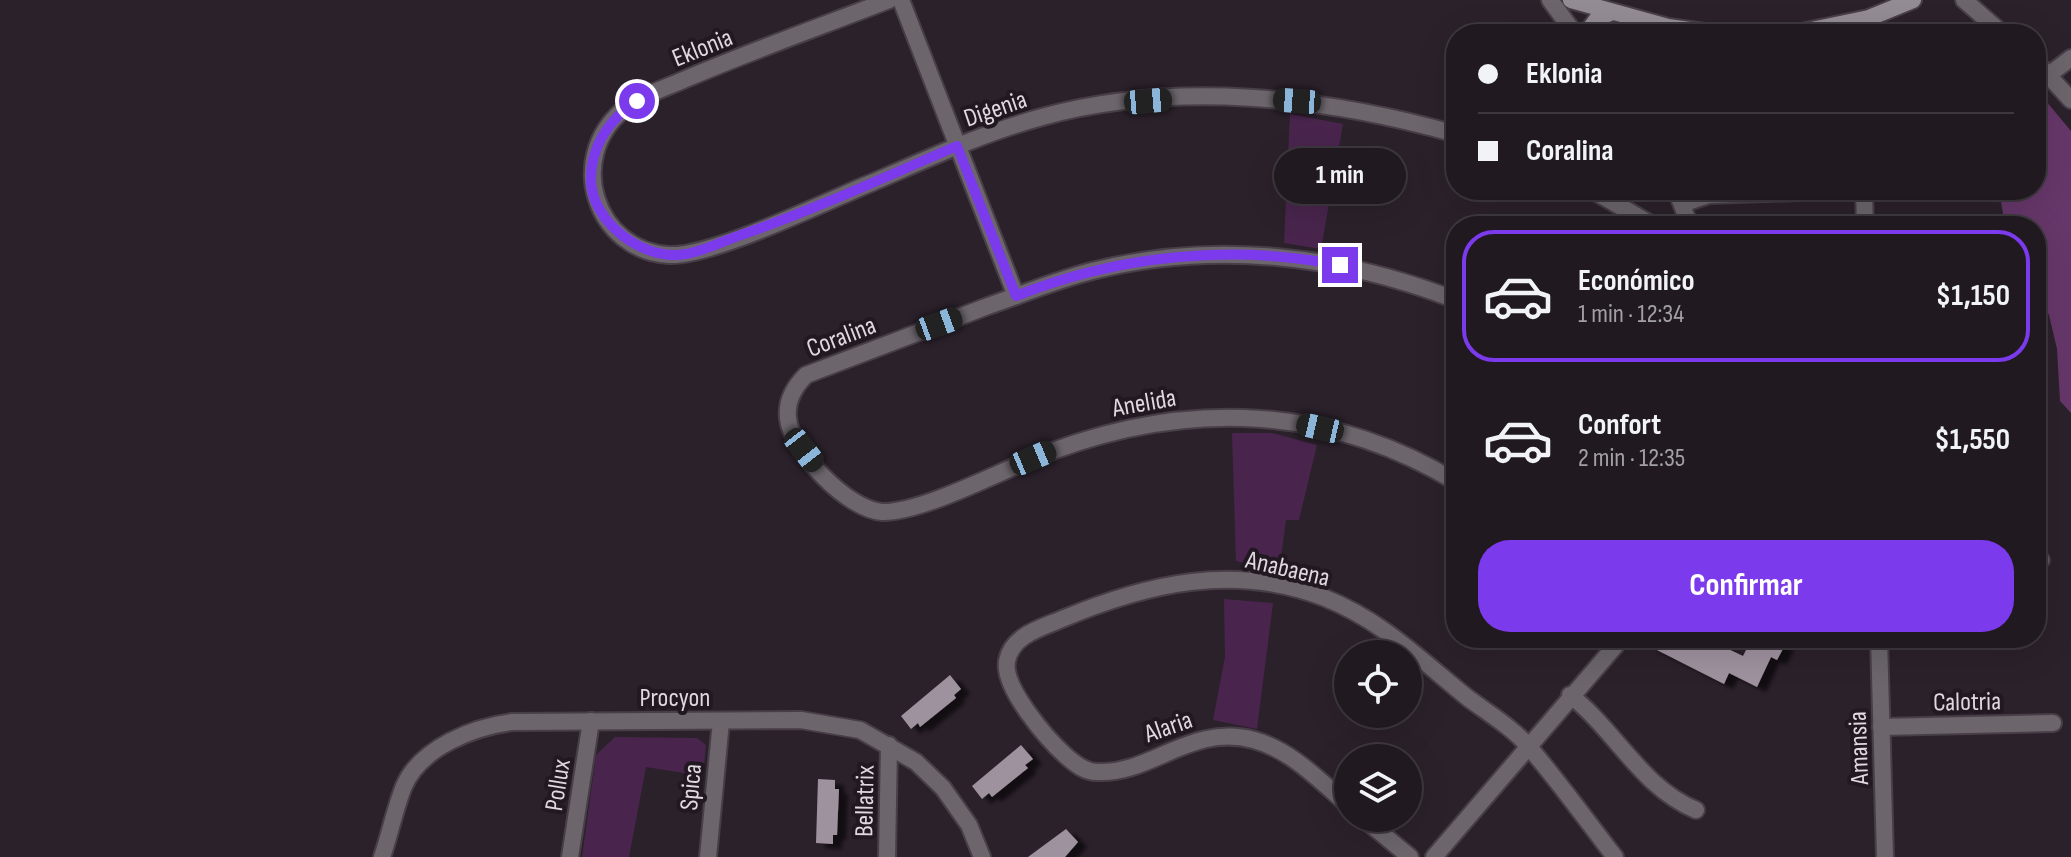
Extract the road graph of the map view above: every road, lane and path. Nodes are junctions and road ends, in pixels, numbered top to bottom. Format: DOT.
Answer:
graph roads {
  1 [pos="889,0"];
  2 [pos="901,0"];
  3 [pos="1550,0"];
  4 [pos="1571,0"];
  5 [pos="1913,0"];
  6 [pos="1964,0"];
  7 [pos="1610,13"];
  8 [pos="1568,24"];
  9 [pos="1593,24"];
  10 [pos="1656,24"];
  11 [pos="1840,24"];
  12 [pos="1992,24"];
  13 [pos="2071,58"];
  14 [pos="2046,71"];
  15 [pos="2050,74"];
  16 [pos="2071,100"];
  17 [pos="1446,132"];
  18 [pos="957,146"];
  19 [pos="592,193"];
  20 [pos="1609,200"];
  21 [pos="1637,216"];
  22 [pos="1016,296"];
  23 [pos="1446,297"];
  24 [pos="1446,477"];
  25 [pos="845,499"];
  26 [pos="1613,648"];
  27 [pos="1879,648"];
  28 [pos="1570,695"];
  29 [pos="591,721"];
  30 [pos="721,721"];
  31 [pos="2053,723"];
  32 [pos="1881,727"];
  33 [pos="889,745"];
  34 [pos="1527,745"];
  35 [pos="1081,768"];
  36 [pos="1334,794"];
  37 [pos="1696,810"];
  38 [pos="1380,832"];
  39 [pos="382,857"];
  40 [pos="570,857"];
  41 [pos="708,857"];
  42 [pos="887,857"];
  43 [pos="982,857"];
  44 [pos="1410,857"];
  45 [pos="1434,857"];
  46 [pos="1615,857"];
  47 [pos="1885,857"];
  1 -- 19 [label="street, Eklonia"];
  2 -- 18 [label="street"];
  3 -- 8 [label="street"];
  4 -- 7 [label="street"];
  5 -- 11 [label="street"];
  6 -- 12 [label="street"];
  7 -- 9 [label="street"];
  7 -- 10 [label="street"];
  13 -- 15 [label="street"];
  14 -- 15 [label="street"];
  15 -- 16 [label="street"];
  17 -- 18 [label="street, Digenia"];
  18 -- 19 [label="street, Digenia"];
  18 -- 22 [label="street"];
  20 -- 21 [label="street"];
  22 -- 23 [label="street, Coralina"];
  22 -- 25 [label="street, Coralina"];
  24 -- 25 [label="street, Anelida"];
  26 -- 28 [label="street"];
  27 -- 32 [label="street, Amansia"];
  28 -- 34 [label="street"];
  28 -- 37 [label="street"];
  29 -- 30 [label="street, Procyon"];
  29 -- 39 [label="street, Procyon"];
  29 -- 40 [label="street, Pollux"];
  30 -- 33 [label="street, Procyon"];
  30 -- 41 [label="street, Spica"];
  31 -- 32 [label="street, Calotria"];
  32 -- 47 [label="street, Amansia"];
  33 -- 42 [label="street, Bellatrix"];
  33 -- 43 [label="street, Procyon"];
  34 -- 35 [label="street, Anabaena"];
  34 -- 45 [label="street"];
  34 -- 46 [label="street, Anabaena"];
  35 -- 36 [label="street, Alaria"];
  38 -- 44 [label="street"];
}
